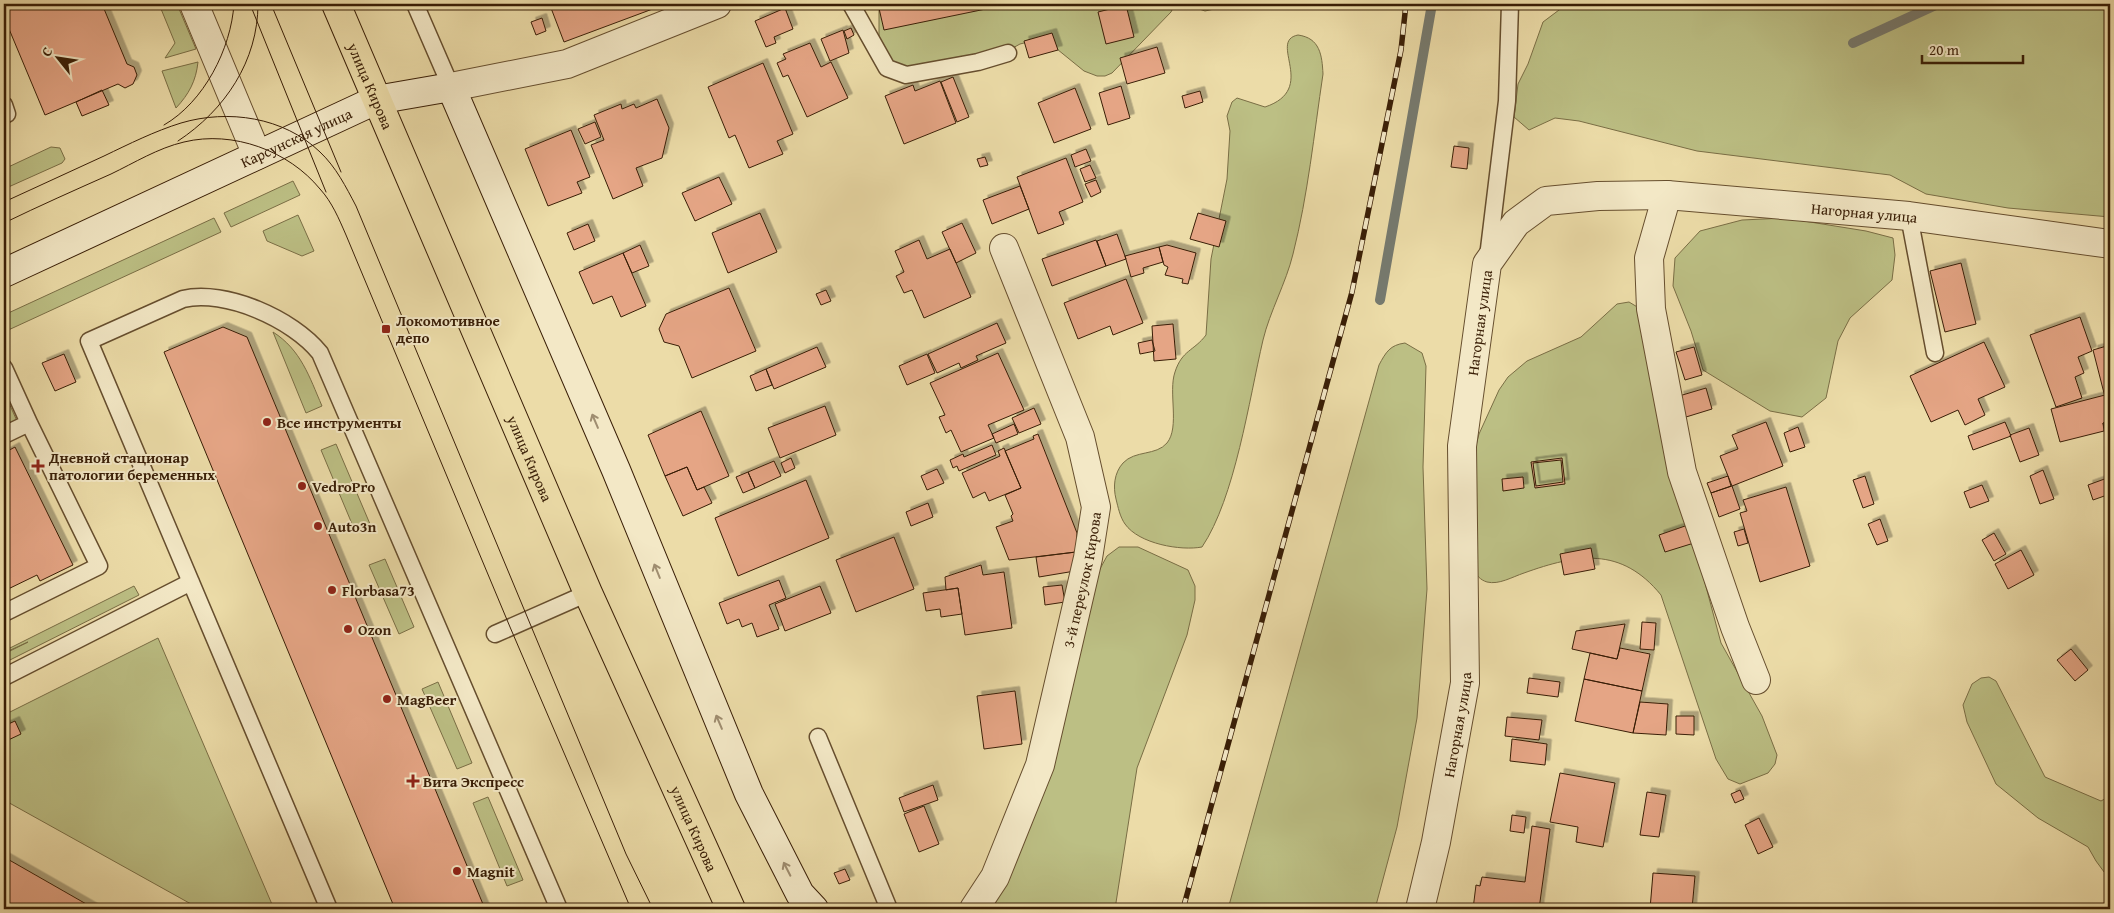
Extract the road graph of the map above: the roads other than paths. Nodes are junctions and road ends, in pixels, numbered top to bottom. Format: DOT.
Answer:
graph roads {
  1 [pos="194,4"];
  2 [pos="336,4"];
  3 [pos="415,4"];
  4 [pos="717,4"];
  5 [pos="851,4"];
  6 [pos="1510,4"];
  7 [pos="1008,53"];
  8 [pos="451,87"];
  9 [pos="376,100"];
  10 [pos="257,155"];
  11 [pos="1667,194"];
  12 [pos="1909,216"];
  13 [pos="2110,244"];
  14 [pos="1004,248"];
  15 [pos="1487,264"];
  16 [pos="4,273"];
  17 [pos="1935,353"];
  18 [pos="4,368"];
  19 [pos="29,423"];
  20 [pos="4,435"];
  21 [pos="191,582"];
  22 [pos="588,593"];
  23 [pos="4,613"];
  24 [pos="495,634"];
  25 [pos="4,677"];
  26 [pos="1756,680"];
  27 [pos="818,737"];
  28 [pos="800,904"];
  29 [pos="329,909"];
  30 [pos="559,909"];
  31 [pos="731,909"];
  32 [pos="889,909"];
  33 [pos="974,909"];
  34 [pos="1420,909"];
  1 -- 10 [label="street"];
  2 -- 9 [label="main road, улица Кирова"];
  3 -- 8 [label="lane"];
  4 -- 8 [label="street, Карсунская улица"];
  5 -- 7 [label="lane"];
  6 -- 15 [label="lane"];
  8 -- 9 [label="street, Карсунская улица"];
  28 -- 8 [label="street, one-way"];
  9 -- 10 [label="street, Карсунская улица"];
  9 -- 22 [label="main road, улица Кирова"];
  10 -- 16 [label="street, Карсунская улица"];
  11 -- 12 [label="street, Нагорная улица"];
  11 -- 15 [label="street, Нагорная улица"];
  11 -- 26 [label="street"];
  12 -- 13 [label="street, Нагорная улица"];
  12 -- 17 [label="lane"];
  14 -- 33 [label="street, 3-й переулок Кирова"];
  15 -- 34 [label="street, Нагорная улица"];
  18 -- 19 [label="lane"];
  19 -- 20 [label="lane"];
  19 -- 23 [label="lane"];
  21 -- 25 [label="lane"];
  21 -- 29 [label="lane"];
  21 -- 30 [label="lane"];
  22 -- 24 [label="lane"];
  22 -- 31 [label="main road, улица Кирова"];
  27 -- 32 [label="lane"];
}
